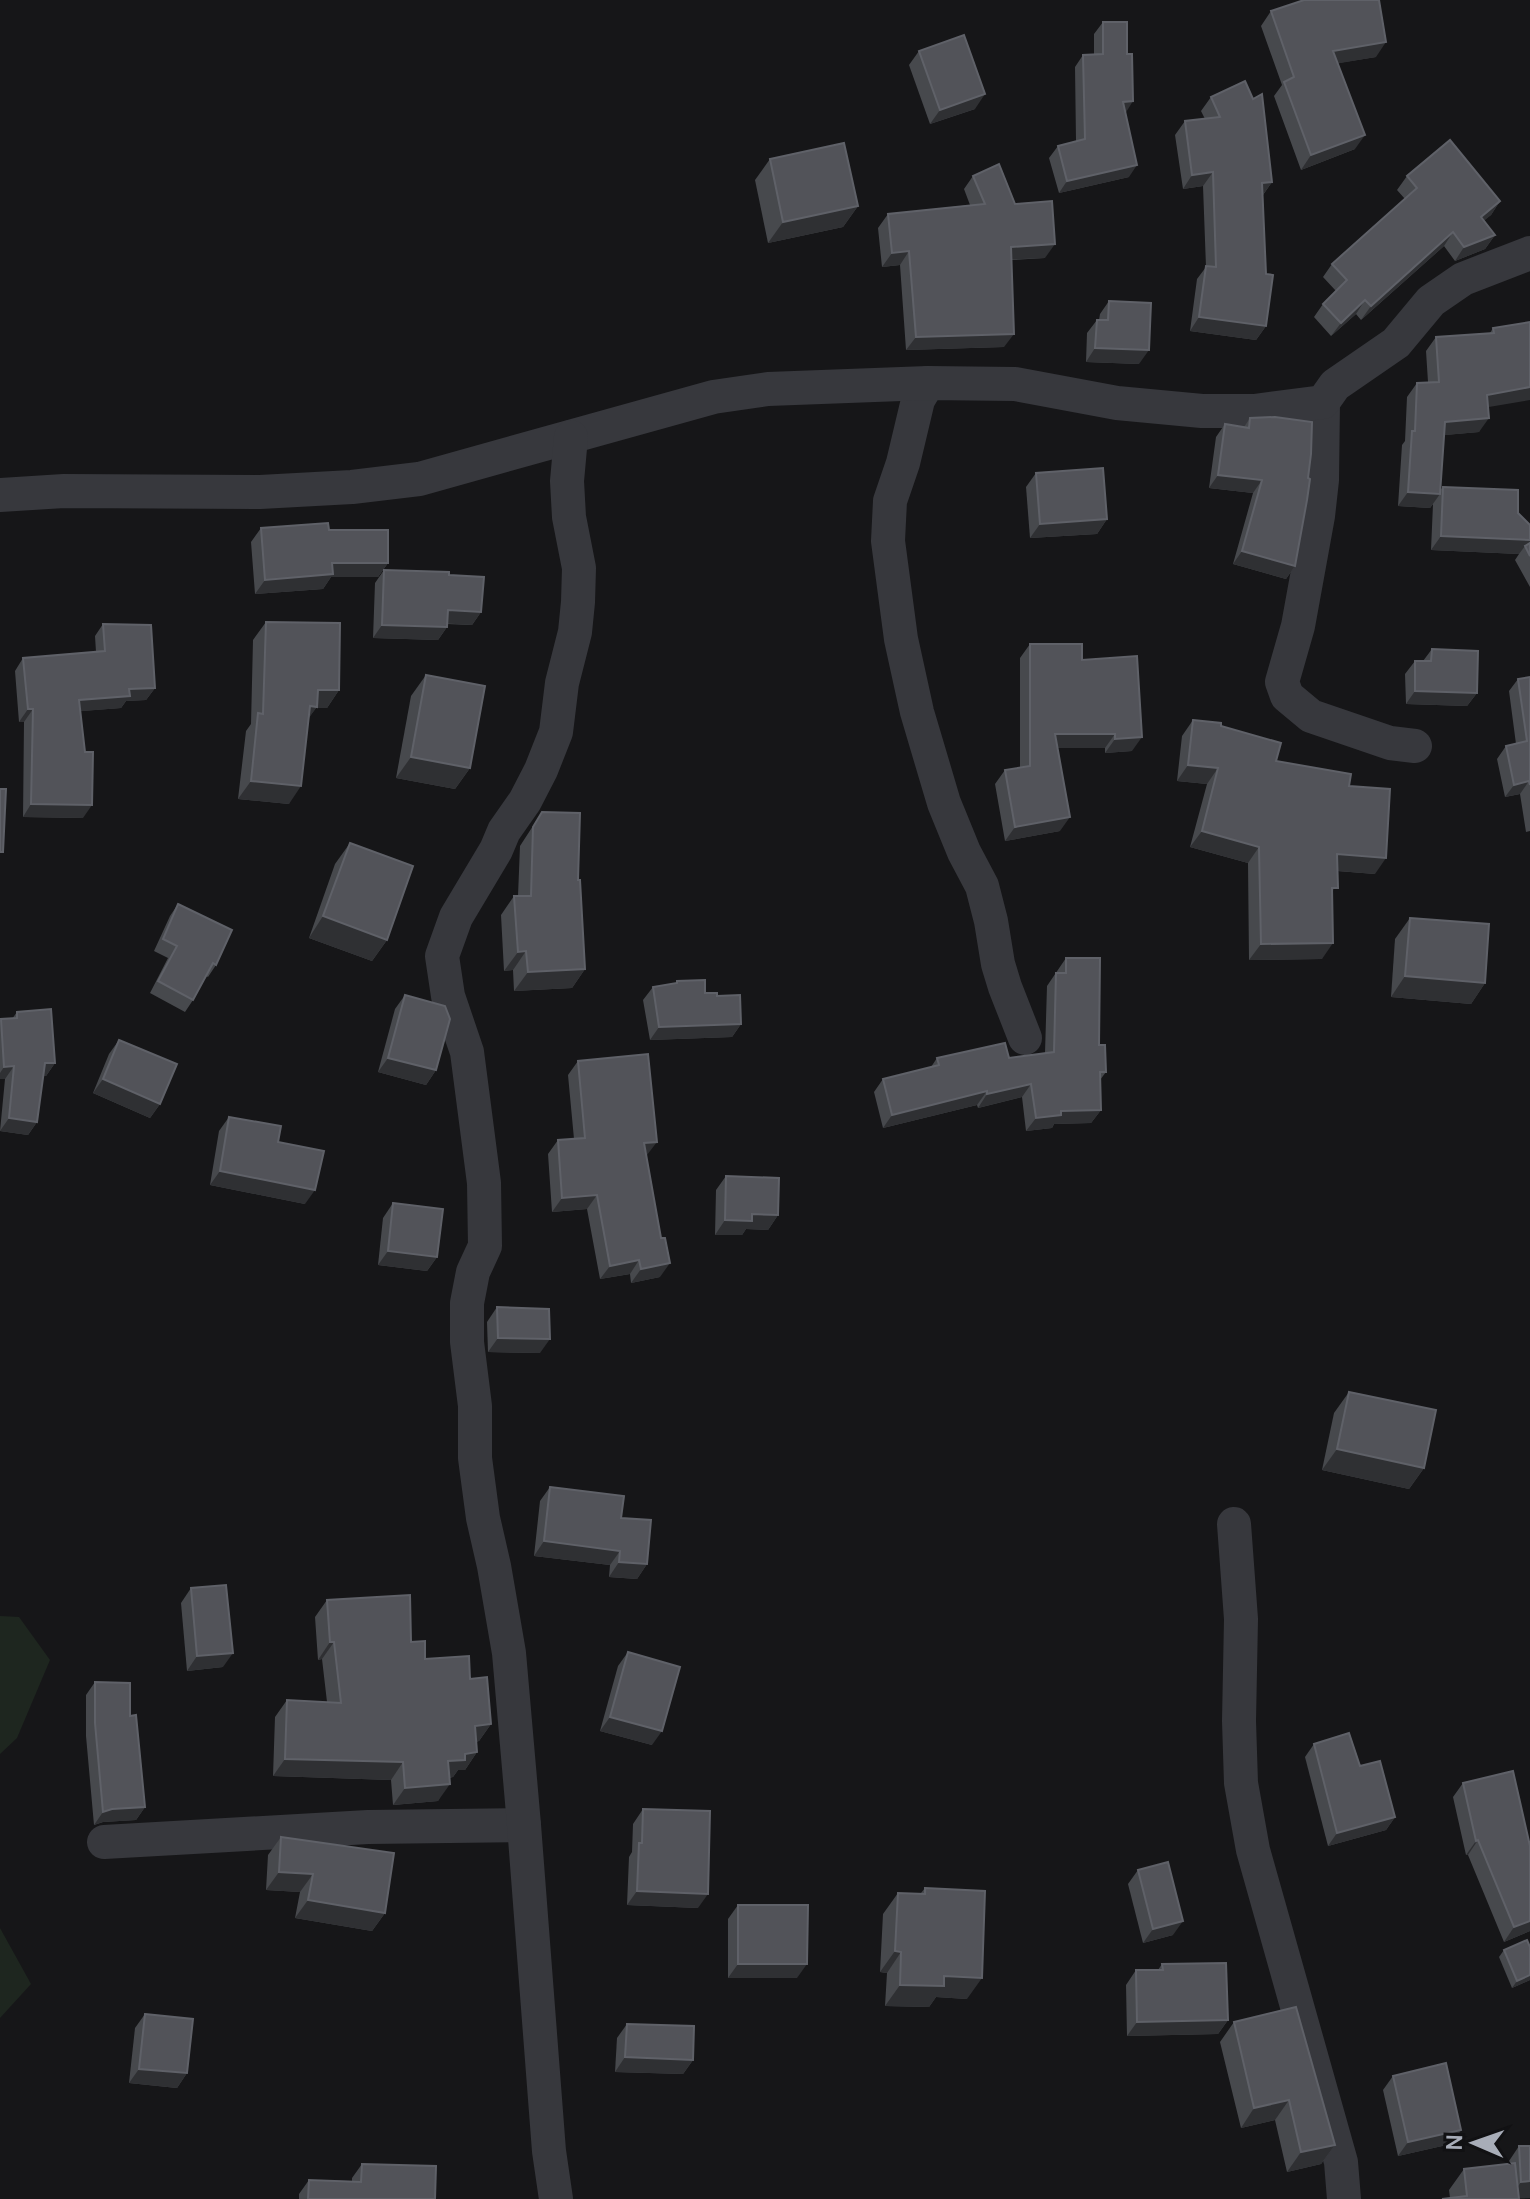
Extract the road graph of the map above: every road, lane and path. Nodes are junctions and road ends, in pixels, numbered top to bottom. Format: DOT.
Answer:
graph roads {
  1 [pos="1530,253"];
  2 [pos="928,383"];
  3 [pos="1323,402"];
  4 [pos="571,437"];
  5 [pos="0,495"];
  6 [pos="1415,746"];
  7 [pos="1025,1038"];
  8 [pos="1234,1524"];
  9 [pos="524,1825"];
  10 [pos="104,1842"];
  11 [pos="556,2199"];
  12 [pos="1344,2199"];
  1 -- 3 [label="street"];
  2 -- 3 [label="street"];
  2 -- 4 [label="street"];
  2 -- 7 [label="street"];
  3 -- 6 [label="street"];
  4 -- 5 [label="street"];
  4 -- 9 [label="street"];
  8 -- 12 [label="street"];
  9 -- 10 [label="street"];
  9 -- 11 [label="street"];
}
